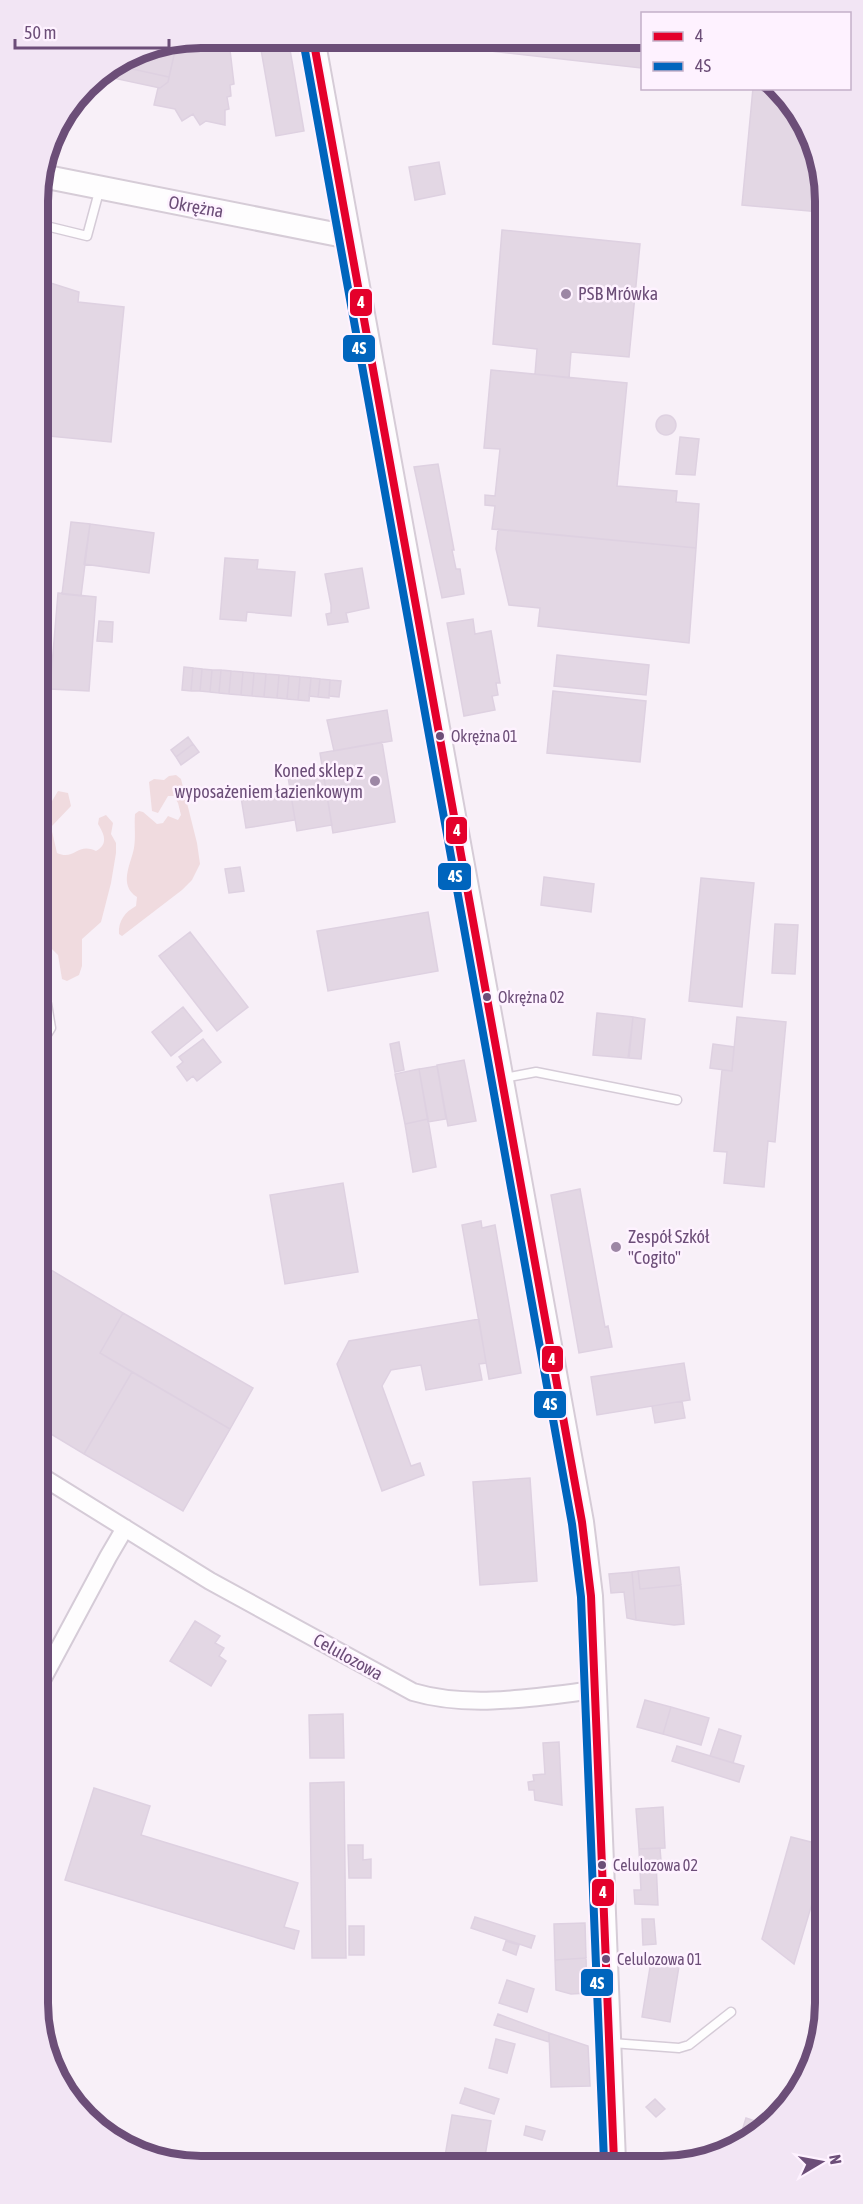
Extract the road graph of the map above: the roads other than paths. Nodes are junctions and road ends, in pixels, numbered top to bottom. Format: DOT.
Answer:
graph roads {
  1 [pos="315,48"];
  2 [pos="50,178"];
  3 [pos="100,188"];
  4 [pos="48,227"];
  5 [pos="350,237"];
  6 [pos="48,1010"];
  7 [pos="48,1033"];
  8 [pos="503,1078"];
  9 [pos="677,1100"];
  10 [pos="48,1480"];
  11 [pos="125,1528"];
  12 [pos="48,1658"];
  13 [pos="596,1690"];
  14 [pos="731,2012"];
  15 [pos="608,2043"];
  16 [pos="614,2156"];
  1 -- 5 [label="street"];
  2 -- 3 [label="street, Okrężna"];
  3 -- 4 [label="lane"];
  3 -- 5 [label="street, Okrężna"];
  5 -- 8 [label="street"];
  6 -- 7 [label="lane"];
  8 -- 9 [label="lane"];
  8 -- 13 [label="street"];
  10 -- 11 [label="street, Celulozowa"];
  11 -- 12 [label="street"];
  11 -- 13 [label="street, Celulozowa"];
  13 -- 15 [label="street"];
  14 -- 15 [label="lane"];
  15 -- 16 [label="street"];
}
